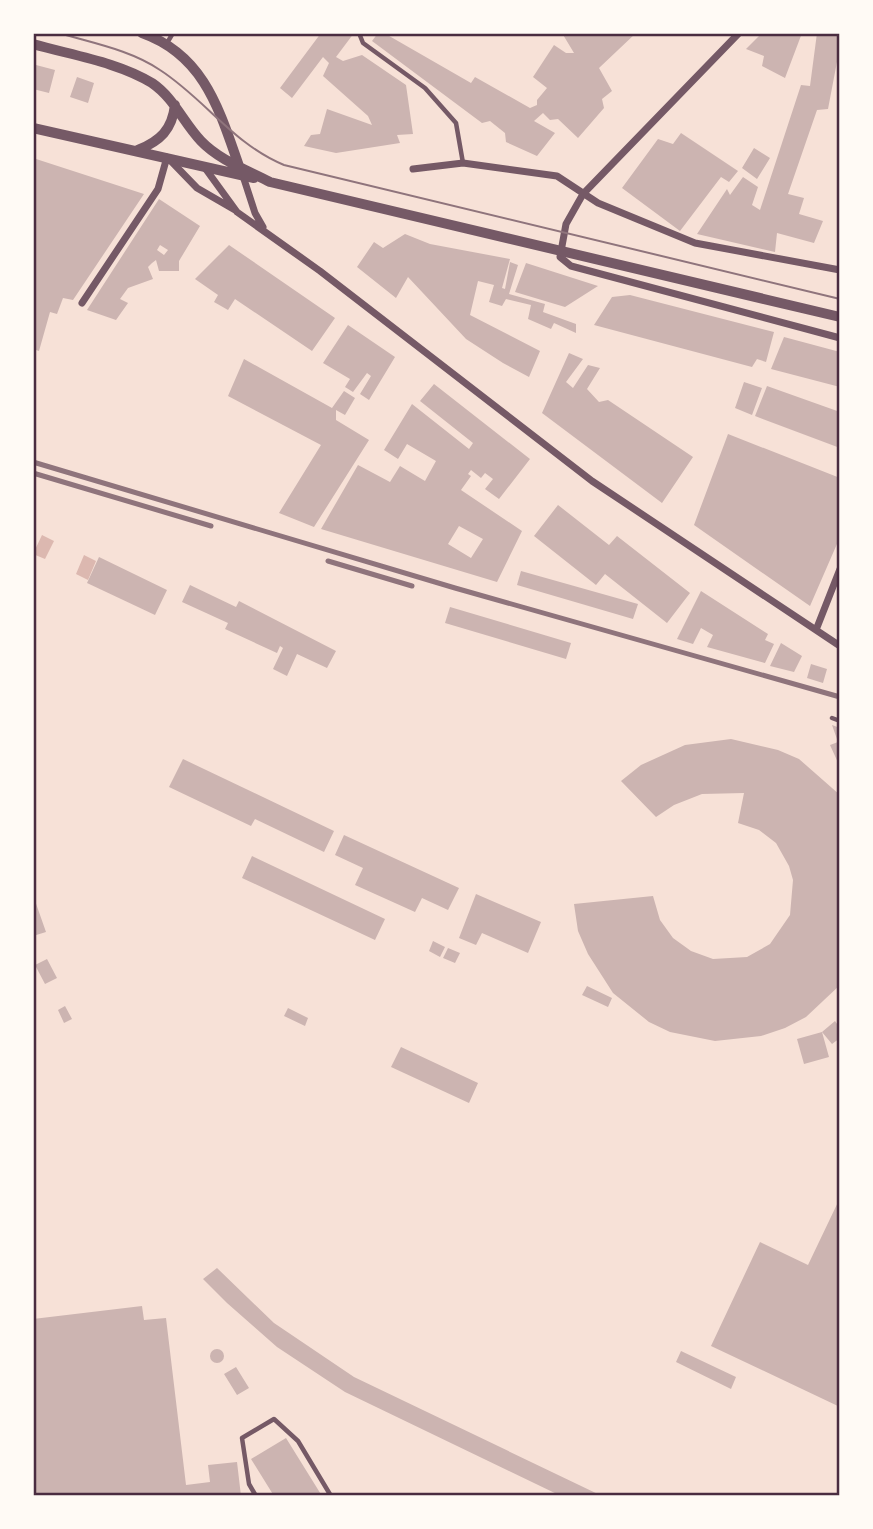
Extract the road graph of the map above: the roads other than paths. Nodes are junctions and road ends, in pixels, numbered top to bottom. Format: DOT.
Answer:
graph roads {
  1 [pos="142,33"];
  2 [pos="173,33"];
  3 [pos="359,33"];
  4 [pos="739,33"];
  5 [pos="33,44"];
  6 [pos="167,44"];
  7 [pos="175,105"];
  8 [pos="33,128"];
  9 [pos="138,150"];
  10 [pos="167,157"];
  11 [pos="463,163"];
  12 [pos="204,166"];
  13 [pos="412,169"];
  14 [pos="241,171"];
  15 [pos="583,194"];
  16 [pos="237,212"];
  17 [pos="267,233"];
  18 [pos="559,249"];
  19 [pos="840,270"];
  20 [pos="82,303"];
  21 [pos="840,317"];
  22 [pos="840,338"];
  23 [pos="839,573"];
  24 [pos="816,630"];
  25 [pos="840,646"];
  26 [pos="832,719"];
  27 [pos="840,721"];
  28 [pos="256,1496"];
  29 [pos="331,1496"];
  1 -- 6 [label="street"];
  2 -- 6 [label="lane"];
  3 -- 11 [label="lane"];
  4 -- 15 [label="street"];
  5 -- 7 [label="street"];
  6 -- 14 [label="street"];
  7 -- 9 [label="street"];
  7 -- 14 [label="street"];
  8 -- 9 [label="street"];
  9 -- 10 [label="street"];
  10 -- 12 [label="street"];
  10 -- 16 [label="street"];
  10 -- 20 [label="street"];
  11 -- 13 [label="street"];
  11 -- 15 [label="street"];
  12 -- 14 [label="street"];
  12 -- 16 [label="street"];
  14 -- 17 [label="street"];
  14 -- 18 [label="street"];
  15 -- 18 [label="street"];
  15 -- 19 [label="street"];
  16 -- 17 [label="street"];
  17 -- 24 [label="street"];
  18 -- 21 [label="street"];
  18 -- 22 [label="street"];
  23 -- 24 [label="street"];
  24 -- 25 [label="street"];
  26 -- 27 [label="lane"];
  28 -- 29 [label="lane"];
}
